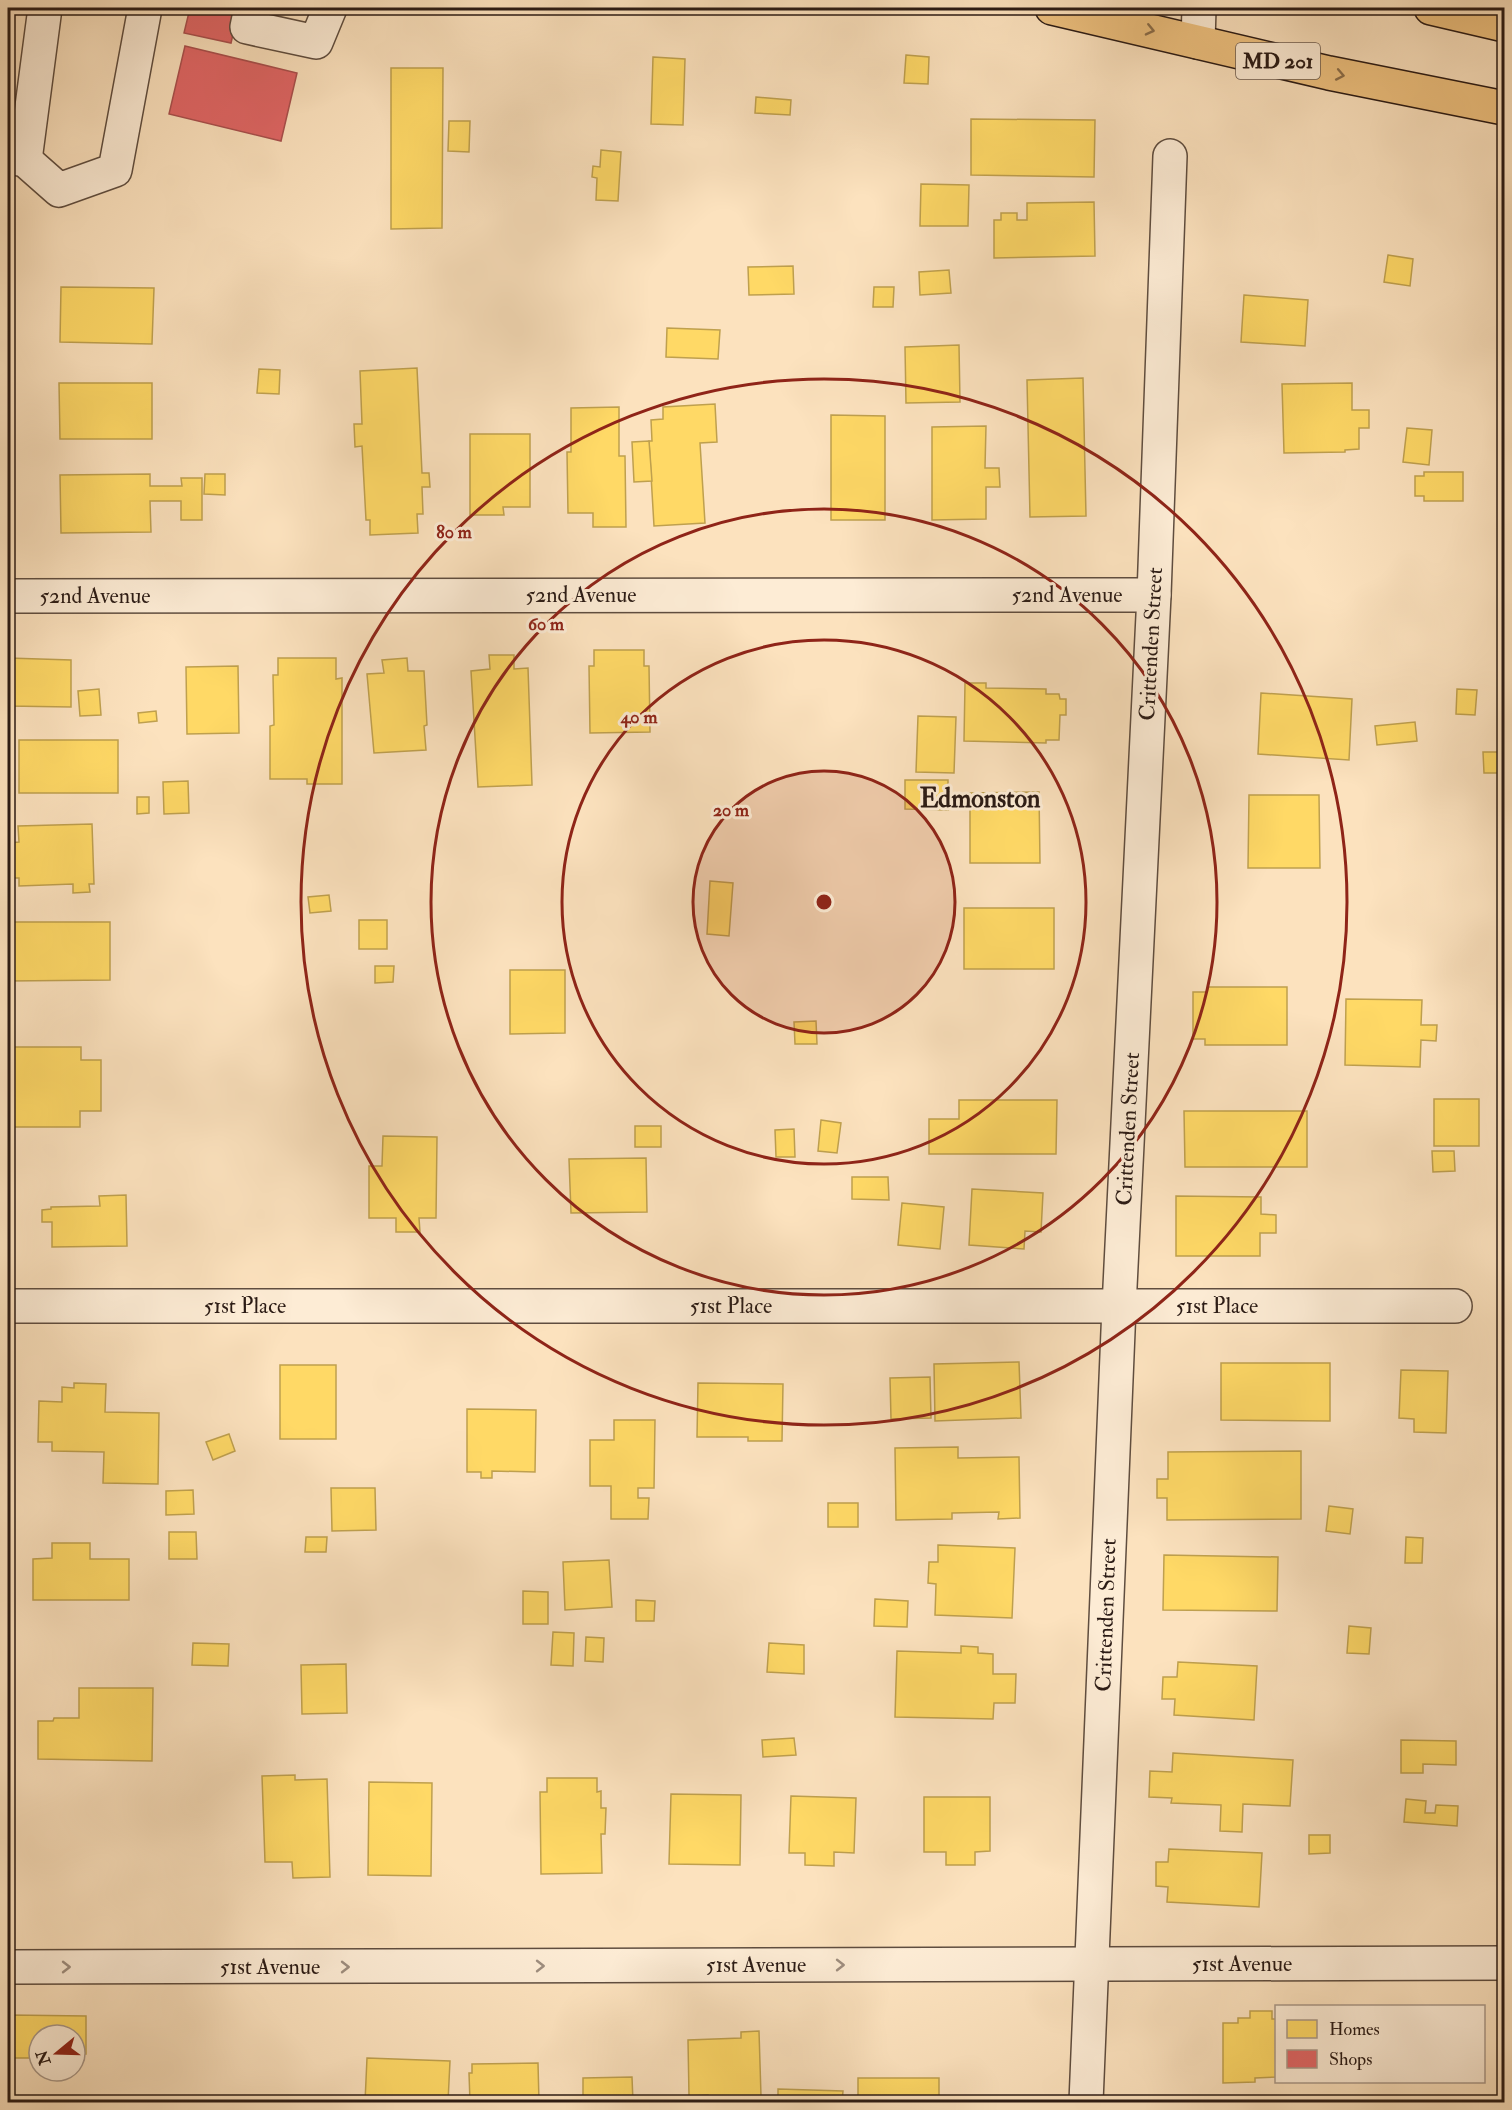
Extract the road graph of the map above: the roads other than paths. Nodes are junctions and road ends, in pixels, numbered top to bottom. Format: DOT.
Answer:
graph roads {
  1 [pos="45,8"];
  2 [pos="145,8"];
  3 [pos="251,8"];
  4 [pos="330,8"];
  5 [pos="1052,8"];
  6 [pos="1199,8"];
  7 [pos="1431,8"];
  8 [pos="1504,25"];
  9 [pos="1198,42"];
  10 [pos="1504,108"];
  11 [pos="1170,156"];
  12 [pos="16,158"];
  13 [pos="1154,595"];
  14 [pos="8,596"];
  15 [pos="8,1306"];
  16 [pos="1119,1306"];
  17 [pos="1455,1306"];
  18 [pos="1504,1963"];
  19 [pos="1091,1965"];
  20 [pos="8,1967"];
  21 [pos="1086,2103"];
  1 -- 12 [label="street"];
  2 -- 12 [label="street"];
  3 -- 4 [label="street"];
  5 -- 9 [label="main road, MD 201, one-way"];
  6 -- 9 [label="street"];
  7 -- 8 [label="main road"];
  9 -- 10 [label="main road, MD 201, one-way"];
  11 -- 13 [label="street, Crittenden Street"];
  13 -- 14 [label="street, 52nd Avenue"];
  13 -- 16 [label="street, Crittenden Street"];
  15 -- 16 [label="street, 51st Place"];
  16 -- 17 [label="street, 51st Place"];
  16 -- 19 [label="street, Crittenden Street"];
  18 -- 19 [label="street, 51st Avenue"];
  20 -- 19 [label="street, 51st Avenue, one-way"];
  19 -- 21 [label="street, Crittenden Street"];
}
